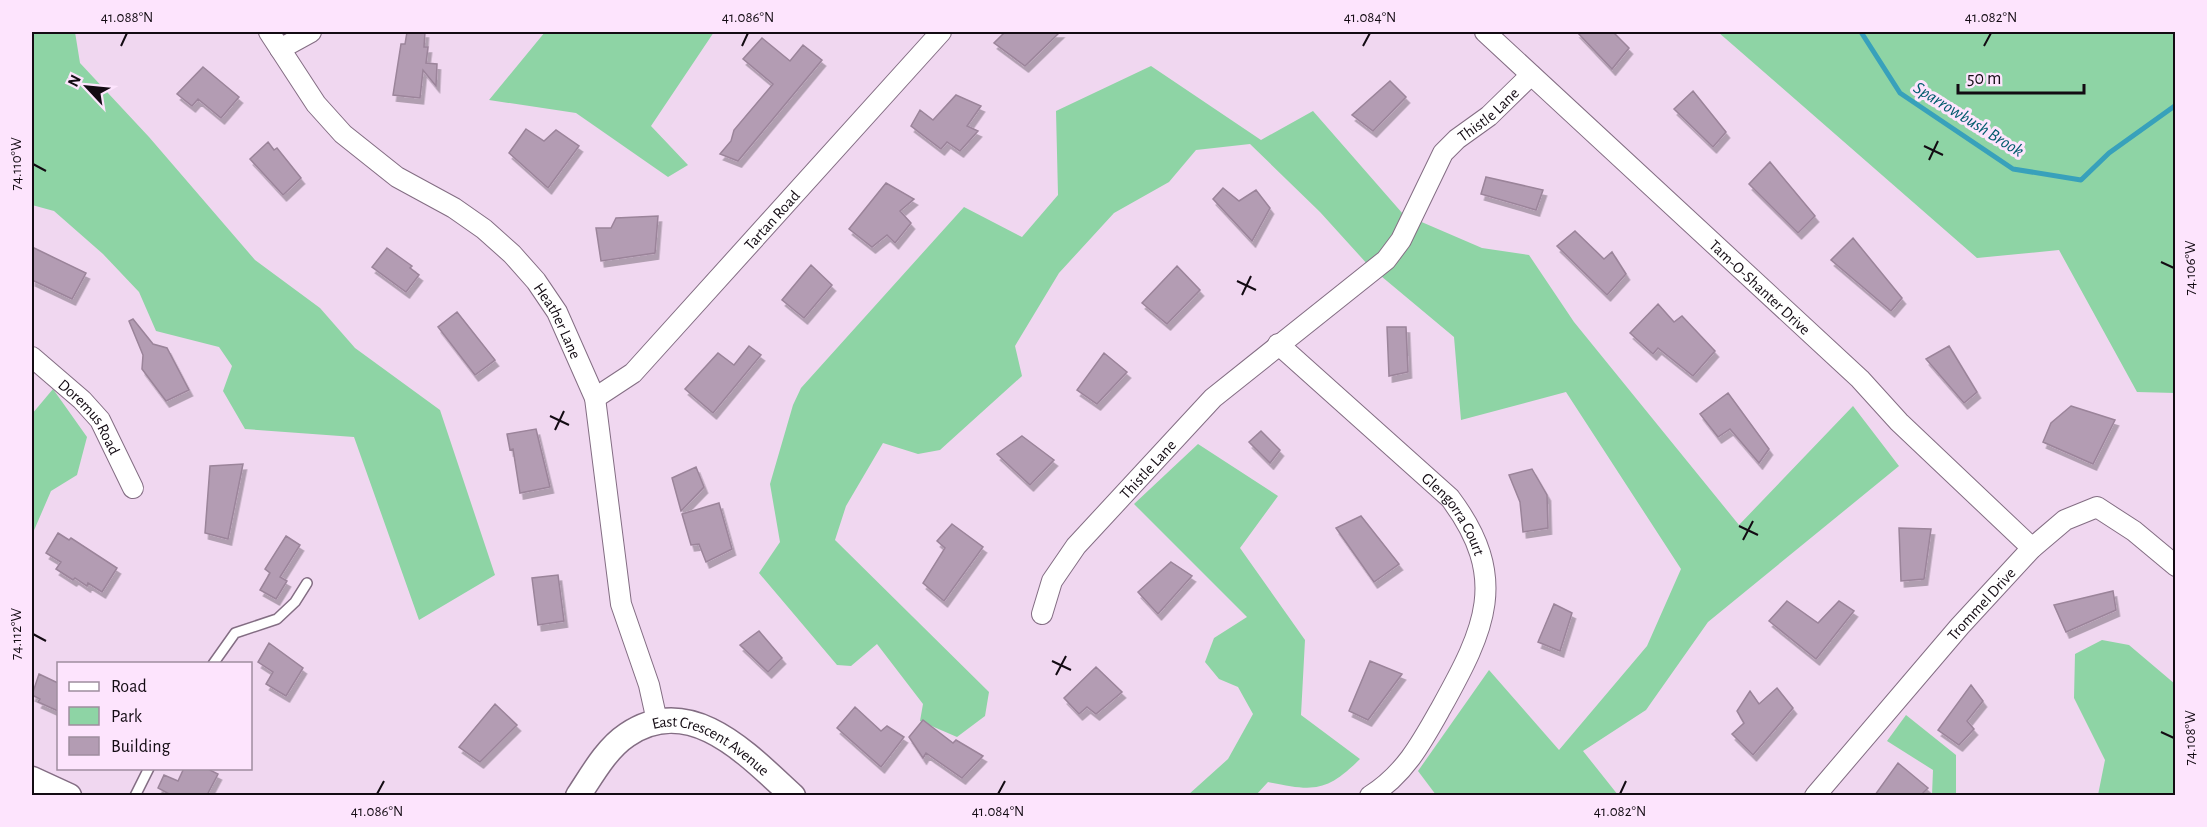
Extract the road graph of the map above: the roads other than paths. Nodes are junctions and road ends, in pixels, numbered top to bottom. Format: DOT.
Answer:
graph roads {
  1 [pos="269,32"];
  2 [pos="311,32"];
  3 [pos="940,32"];
  4 [pos="1485,32"];
  5 [pos="280,49"];
  6 [pos="1531,75"];
  7 [pos="1278,344"];
  8 [pos="32,357"];
  9 [pos="595,398"];
  10 [pos="133,488"];
  11 [pos="2032,548"];
  12 [pos="2175,566"];
  13 [pos="307,583"];
  14 [pos="1042,614"];
  15 [pos="214,662"];
  16 [pos="657,721"];
  17 [pos="148,770"];
  18 [pos="32,779"];
  19 [pos="69,795"];
  20 [pos="135,795"];
  21 [pos="578,795"];
  22 [pos="793,795"];
  23 [pos="1370,795"];
  24 [pos="1815,795"];
  1 -- 5 [label="street, Heather Lane"];
  2 -- 5 [label="street"];
  3 -- 9 [label="street, Tartan Road"];
  4 -- 6 [label="street, Tam-O-Shanter Drive"];
  5 -- 9 [label="street, Heather Lane"];
  6 -- 7 [label="street, Thistle Lane"];
  6 -- 11 [label="street, Tam-O-Shanter Drive"];
  7 -- 14 [label="street, Thistle Lane"];
  7 -- 23 [label="street, Glengorra Court"];
  8 -- 10 [label="street, Doremus Road"];
  9 -- 16 [label="street, Heather Lane"];
  11 -- 12 [label="street, Trommel Drive"];
  11 -- 24 [label="street, Trommel Drive"];
  13 -- 15 [label="lane"];
  16 -- 21 [label="street, East Crescent Avenue"];
  16 -- 22 [label="street, East Crescent Avenue"];
  17 -- 20 [label="lane"];
  18 -- 19 [label="street"];
}
